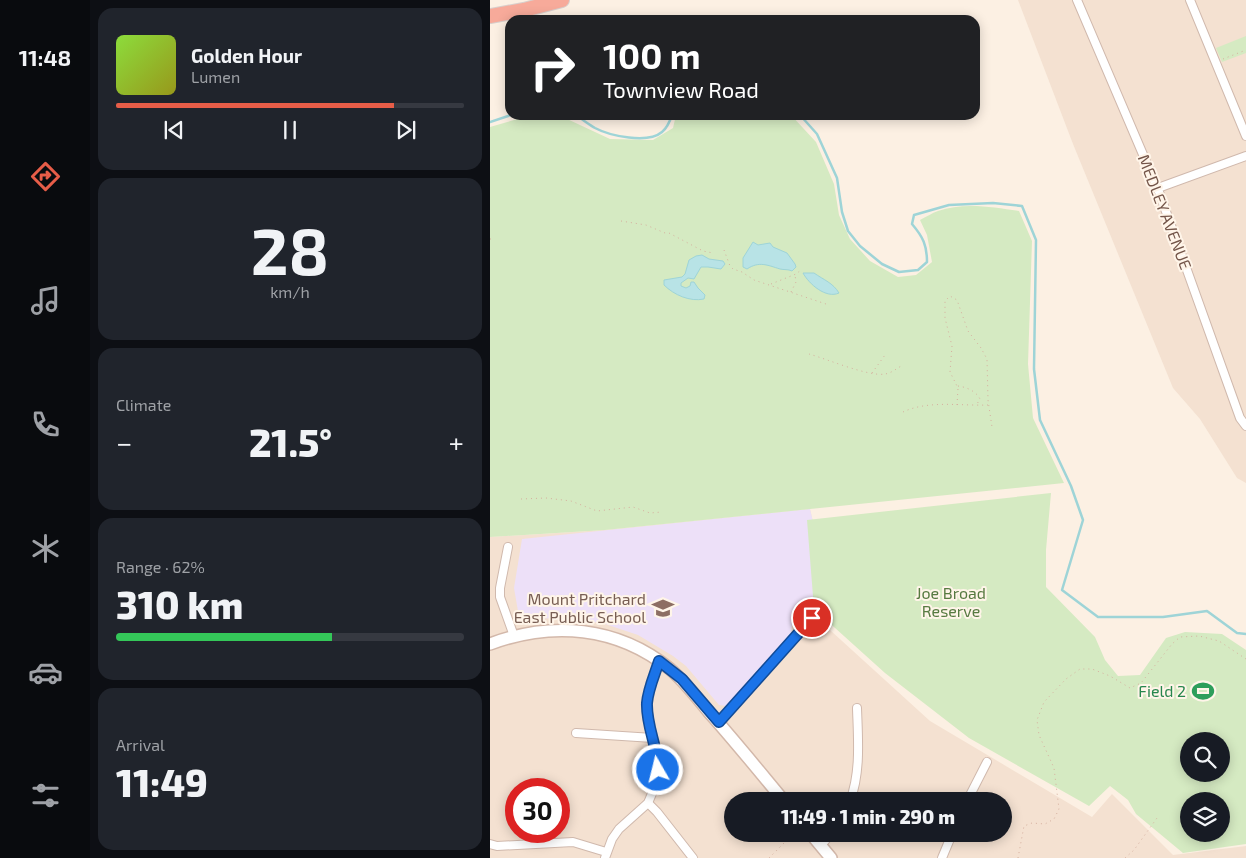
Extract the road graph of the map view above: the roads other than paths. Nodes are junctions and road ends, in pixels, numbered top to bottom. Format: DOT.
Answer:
graph roads {
  1 [pos="562,0"];
  2 [pos="1078,0"];
  3 [pos="1190,0"];
  4 [pos="490,16"];
  5 [pos="1246,136"];
  6 [pos="1246,156"];
  7 [pos="1158,188"];
  8 [pos="1246,426"];
  9 [pos="508,547"];
  10 [pos="812,618"];
  11 [pos="514,636"];
  12 [pos="490,644"];
  13 [pos="659,661"];
  14 [pos="856,708"];
  15 [pos="719,722"];
  16 [pos="576,733"];
  17 [pos="653,738"];
  18 [pos="987,762"];
  19 [pos="777,792"];
  20 [pos="853,792"];
  21 [pos="972,792"];
  22 [pos="648,804"];
  23 [pos="818,842"];
  24 [pos="824,842"];
  25 [pos="949,842"];
  26 [pos="490,844"];
  27 [pos="821,845"];
  28 [pos="606,855"];
  29 [pos="692,858"];
  30 [pos="831,858"];
  31 [pos="942,858"];
  1 -- 4 [label="highway"];
  2 -- 7 [label="street, MEDLEY AVENUE"];
  3 -- 5 [label="street"];
  6 -- 7 [label="street"];
  7 -- 8 [label="street, MEDLEY AVENUE"];
  9 -- 11 [label="street"];
  10 -- 15 [label="street"];
  11 -- 12 [label="street"];
  11 -- 13 [label="street"];
  13 -- 15 [label="street"];
  13 -- 17 [label="street"];
  14 -- 20 [label="street"];
  15 -- 19 [label="street"];
  16 -- 17 [label="street"];
  17 -- 22 [label="street"];
  18 -- 21 [label="street"];
  22 -- 28 [label="street"];
  22 -- 29 [label="street"];
  23 -- 27 [label="street"];
  24 -- 27 [label="street"];
  25 -- 31 [label="street"];
  26 -- 28 [label="street"];
  27 -- 30 [label="street"];
}
